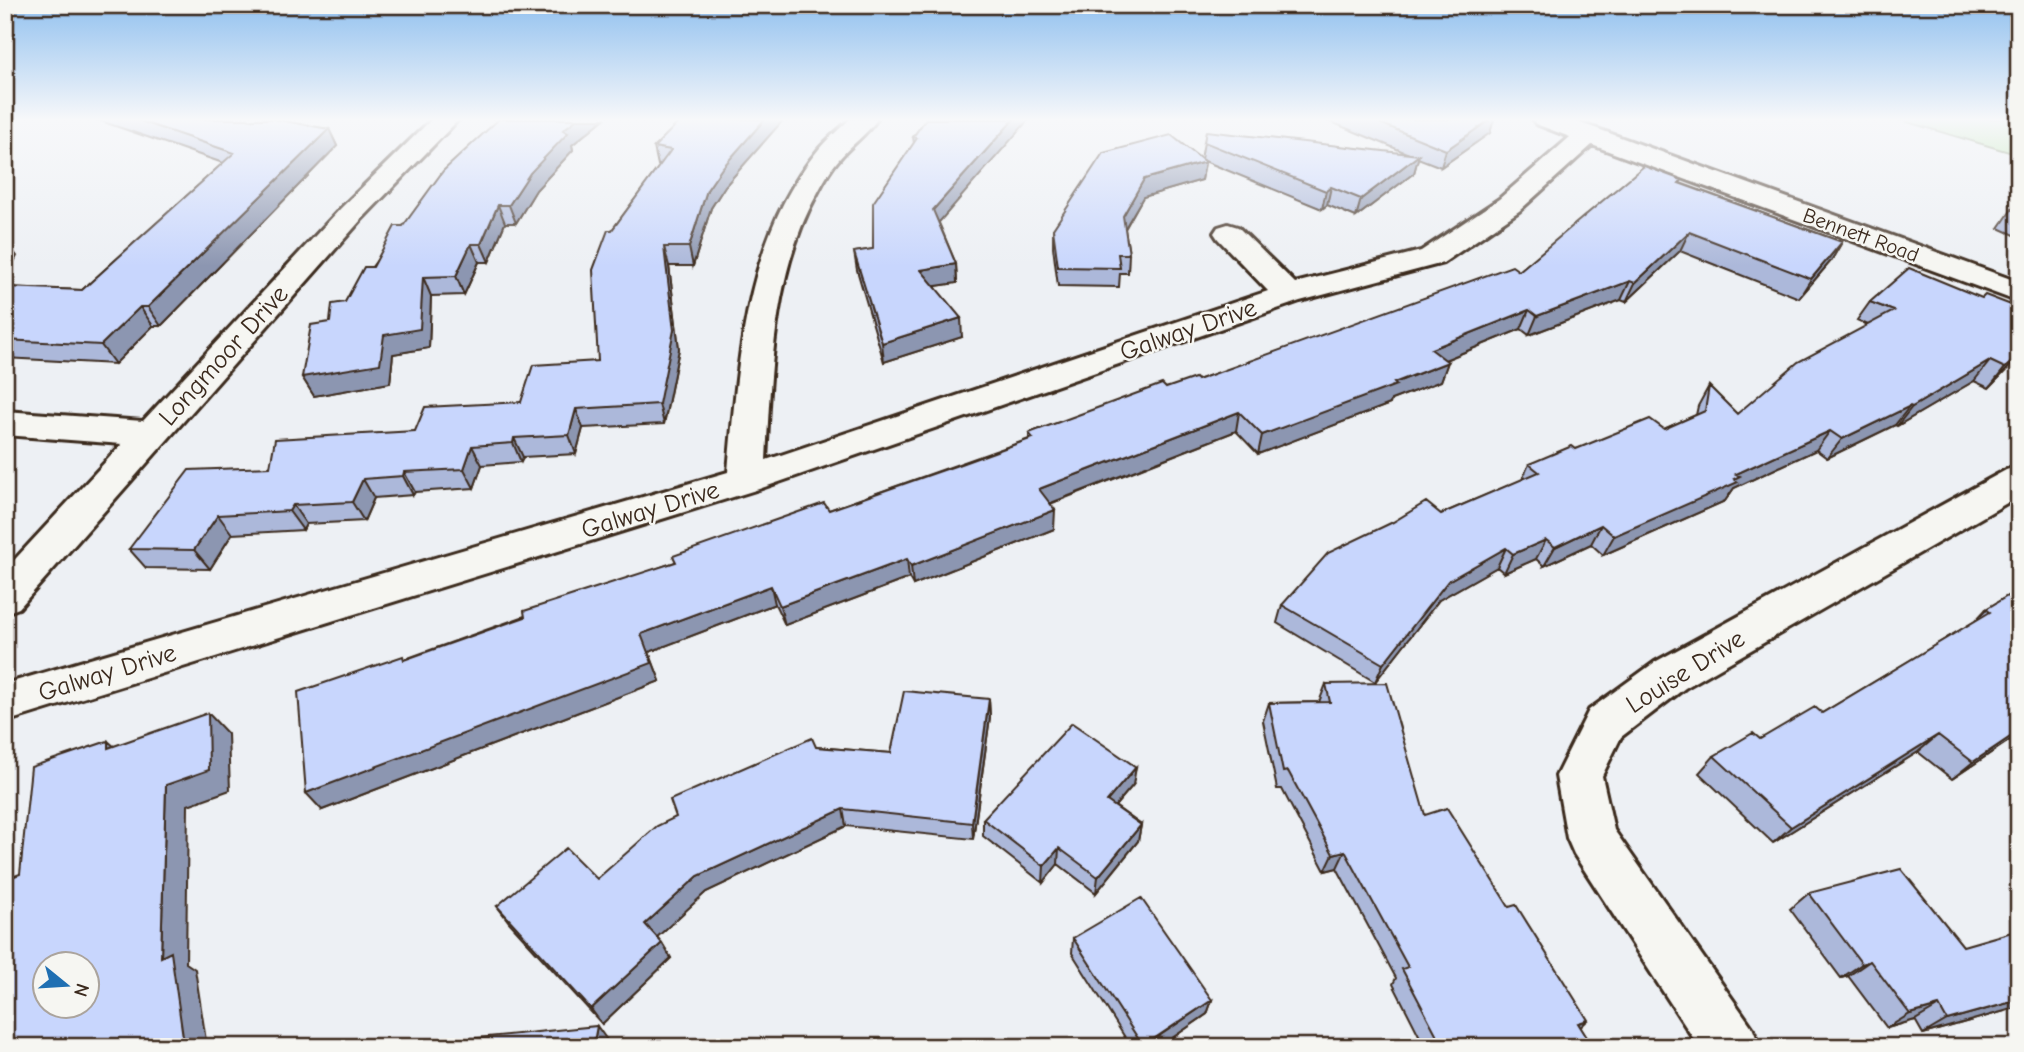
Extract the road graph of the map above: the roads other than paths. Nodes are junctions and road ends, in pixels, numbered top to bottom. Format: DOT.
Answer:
graph roads {
  1 [pos="396,168"];
  2 [pos="819,168"];
  3 [pos="1551,168"];
  4 [pos="1681,168"];
  5 [pos="1228,233"];
  6 [pos="2019,293"];
  7 [pos="1289,294"];
  8 [pos="5,423"];
  9 [pos="152,434"];
  10 [pos="2019,479"];
  11 [pos="746,481"];
  12 [pos="5,597"];
  13 [pos="5,703"];
  14 [pos="1732,1047"];
  1 -- 9 [label="street, Longmoor Drive"];
  2 -- 11 [label="street"];
  3 -- 7 [label="street, Galway Drive"];
  4 -- 6 [label="street, Bennett Road"];
  5 -- 7 [label="street, Galway Drive"];
  7 -- 11 [label="street, Galway Drive"];
  8 -- 9 [label="street"];
  9 -- 12 [label="street, Longmoor Drive"];
  10 -- 14 [label="street, Louise Drive"];
  11 -- 13 [label="street, Galway Drive"];
}
